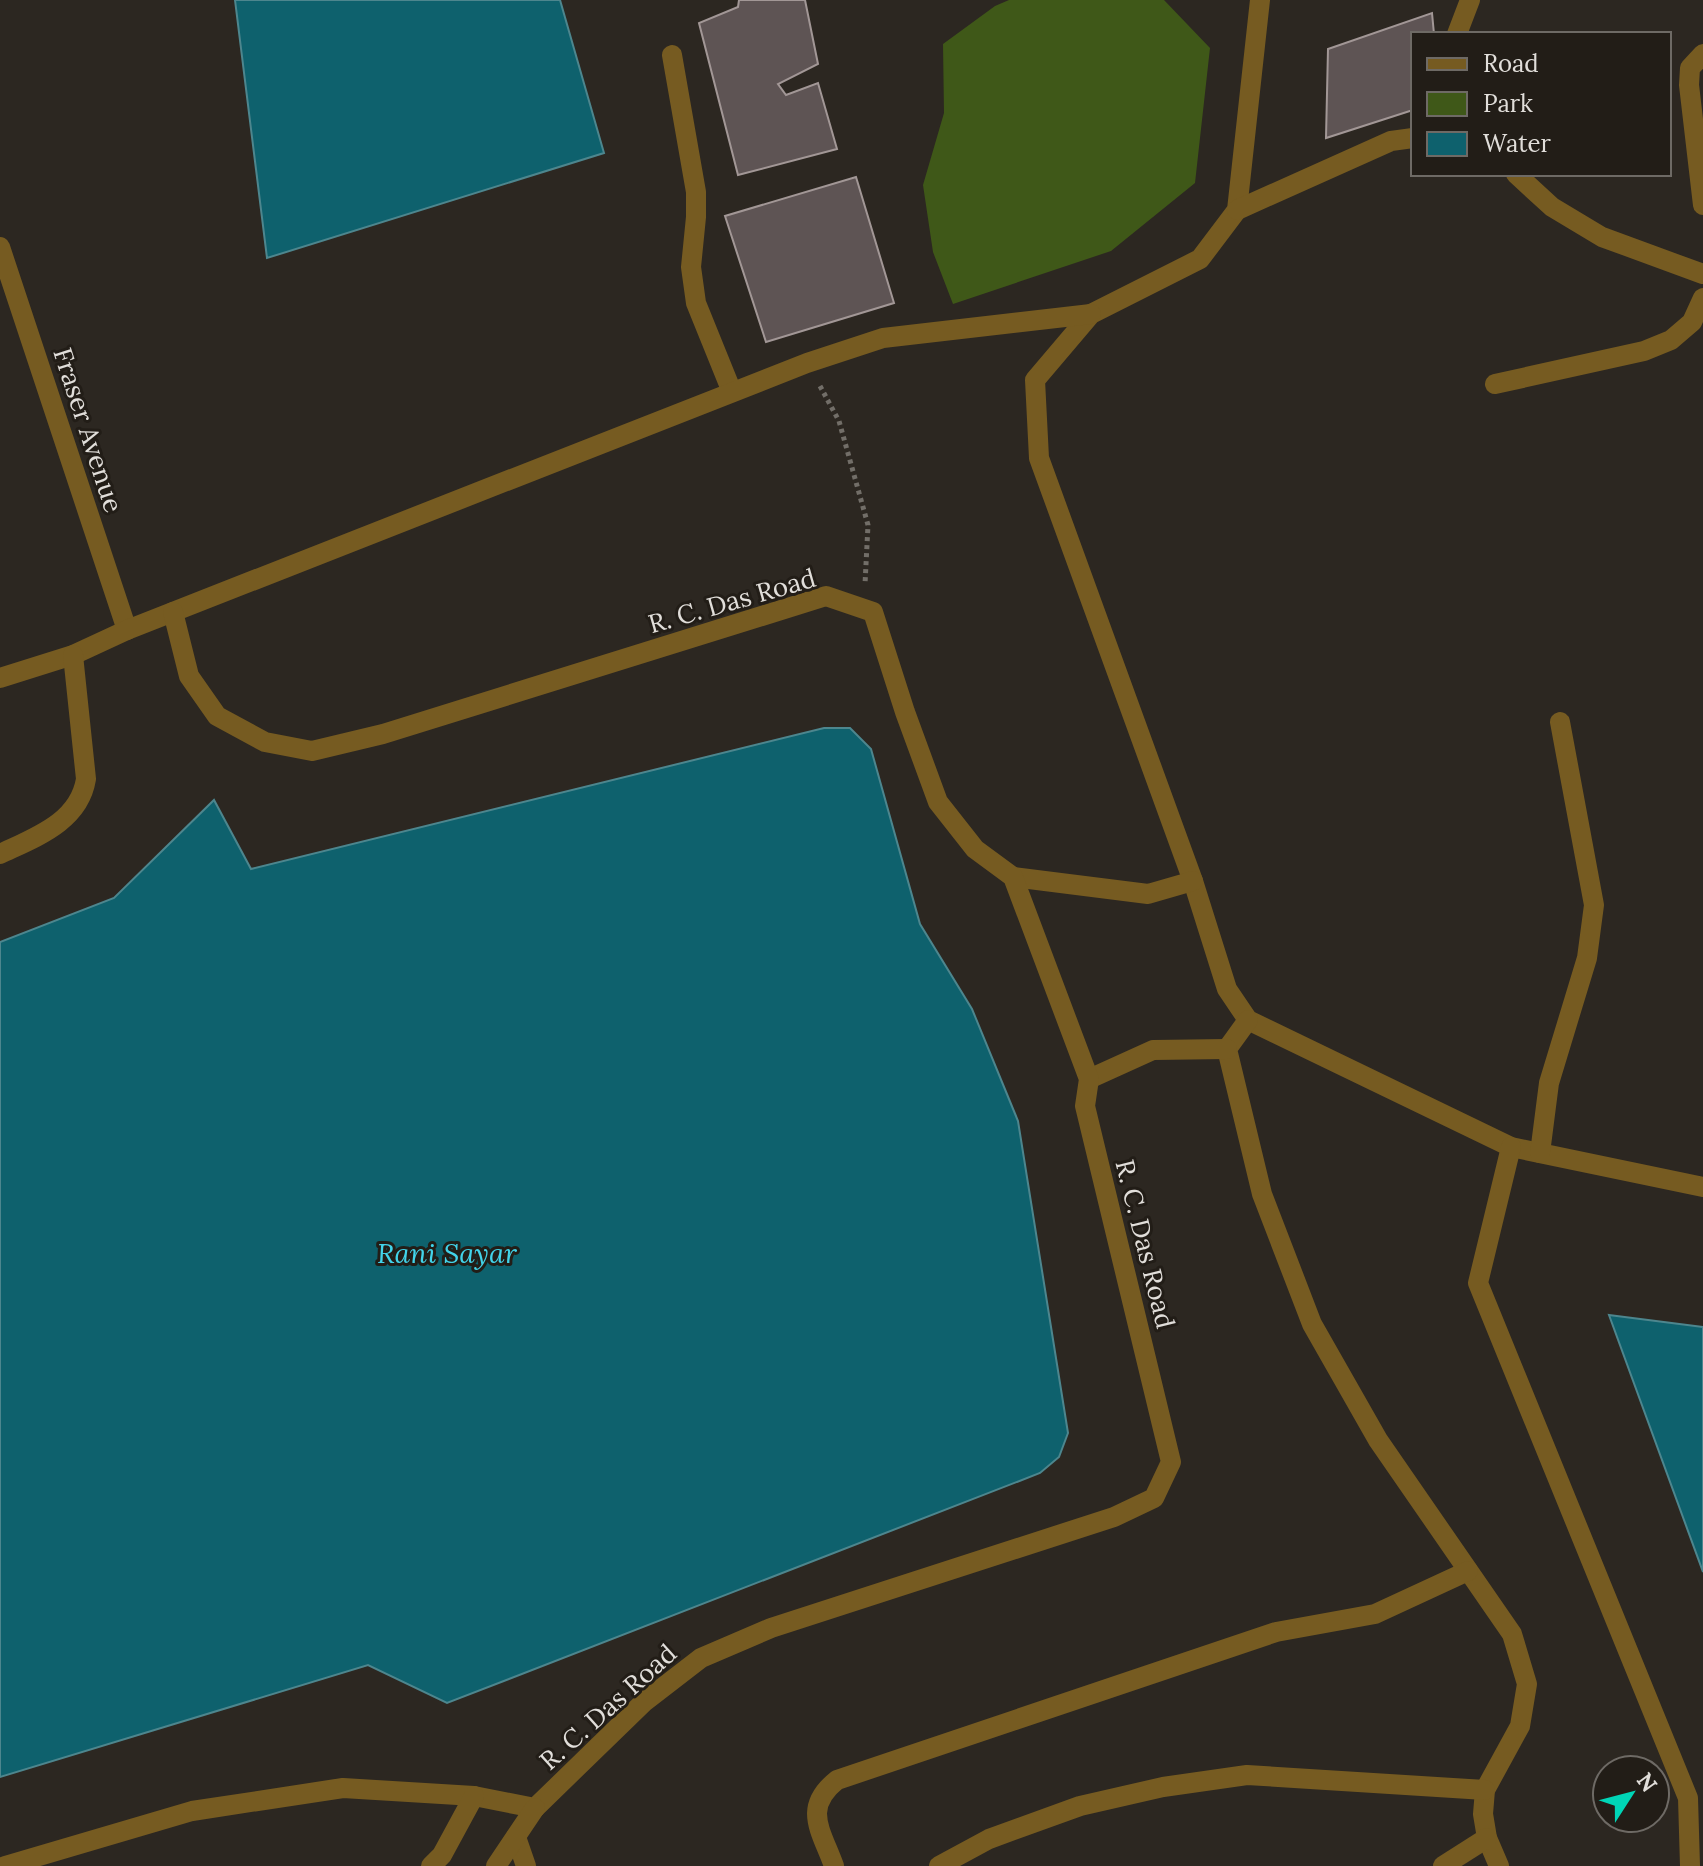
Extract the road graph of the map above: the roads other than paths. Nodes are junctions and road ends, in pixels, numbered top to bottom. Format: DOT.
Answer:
graph roads {
  1 [pos="1260,0"];
  2 [pos="1470,0"];
  3 [pos="1458,32"];
  4 [pos="1703,54"];
  5 [pos="672,55"];
  6 [pos="1411,138"];
  7 [pos="1518,176"];
  8 [pos="1703,205"];
  9 [pos="1237,210"];
  10 [pos="0,247"];
  11 [pos="1703,274"];
  12 [pos="1703,298"];
  13 [pos="1091,314"];
  14 [pos="1495,384"];
  15 [pos="732,392"];
  16 [pos="173,612"];
  17 [pos="127,630"];
  18 [pos="73,655"];
  19 [pos="0,678"];
  20 [pos="1560,722"];
  21 [pos="0,854"];
  22 [pos="1013,877"];
  23 [pos="1193,881"];
  24 [pos="1248,1020"];
  25 [pos="1227,1049"];
  26 [pos="1089,1079"];
  27 [pos="1511,1147"];
  28 [pos="1540,1153"];
  29 [pos="1703,1187"];
  30 [pos="1468,1571"];
  31 [pos="1485,1790"];
  32 [pos="474,1796"];
  33 [pos="535,1808"];
  34 [pos="516,1837"];
  35 [pos="1487,1838"];
  36 [pos="5,1866"];
  37 [pos="431,1866"];
  38 [pos="496,1866"];
  39 [pos="526,1866"];
  40 [pos="834,1866"];
  41 [pos="939,1866"];
  42 [pos="1443,1866"];
  43 [pos="1499,1866"];
  44 [pos="1690,1866"];
  1 -- 9 [label="street"];
  2 -- 3 [label="street"];
  4 -- 8 [label="street"];
  5 -- 15 [label="street"];
  6 -- 9 [label="street"];
  7 -- 11 [label="street"];
  9 -- 13 [label="street"];
  10 -- 17 [label="street, Fraser Avenue"];
  12 -- 14 [label="street"];
  13 -- 15 [label="street"];
  13 -- 23 [label="street"];
  15 -- 16 [label="street"];
  16 -- 17 [label="street"];
  16 -- 22 [label="street, R. C. Das Road"];
  17 -- 18 [label="street"];
  18 -- 19 [label="street"];
  18 -- 21 [label="street"];
  20 -- 28 [label="street"];
  22 -- 23 [label="street"];
  22 -- 26 [label="street, R. C. Das Road"];
  23 -- 24 [label="street"];
  24 -- 25 [label="street"];
  24 -- 27 [label="street"];
  25 -- 26 [label="street"];
  25 -- 30 [label="street"];
  26 -- 33 [label="street, R. C. Das Road"];
  27 -- 28 [label="street"];
  27 -- 44 [label="street"];
  28 -- 29 [label="street"];
  30 -- 31 [label="street"];
  30 -- 40 [label="street"];
  31 -- 35 [label="street"];
  31 -- 41 [label="street"];
  32 -- 33 [label="street, R. C. Das Road"];
  32 -- 36 [label="street, R. C. Das Road"];
  32 -- 37 [label="street"];
  33 -- 34 [label="street"];
  34 -- 38 [label="street"];
  34 -- 39 [label="street"];
  35 -- 42 [label="street"];
  35 -- 43 [label="street"];
}
